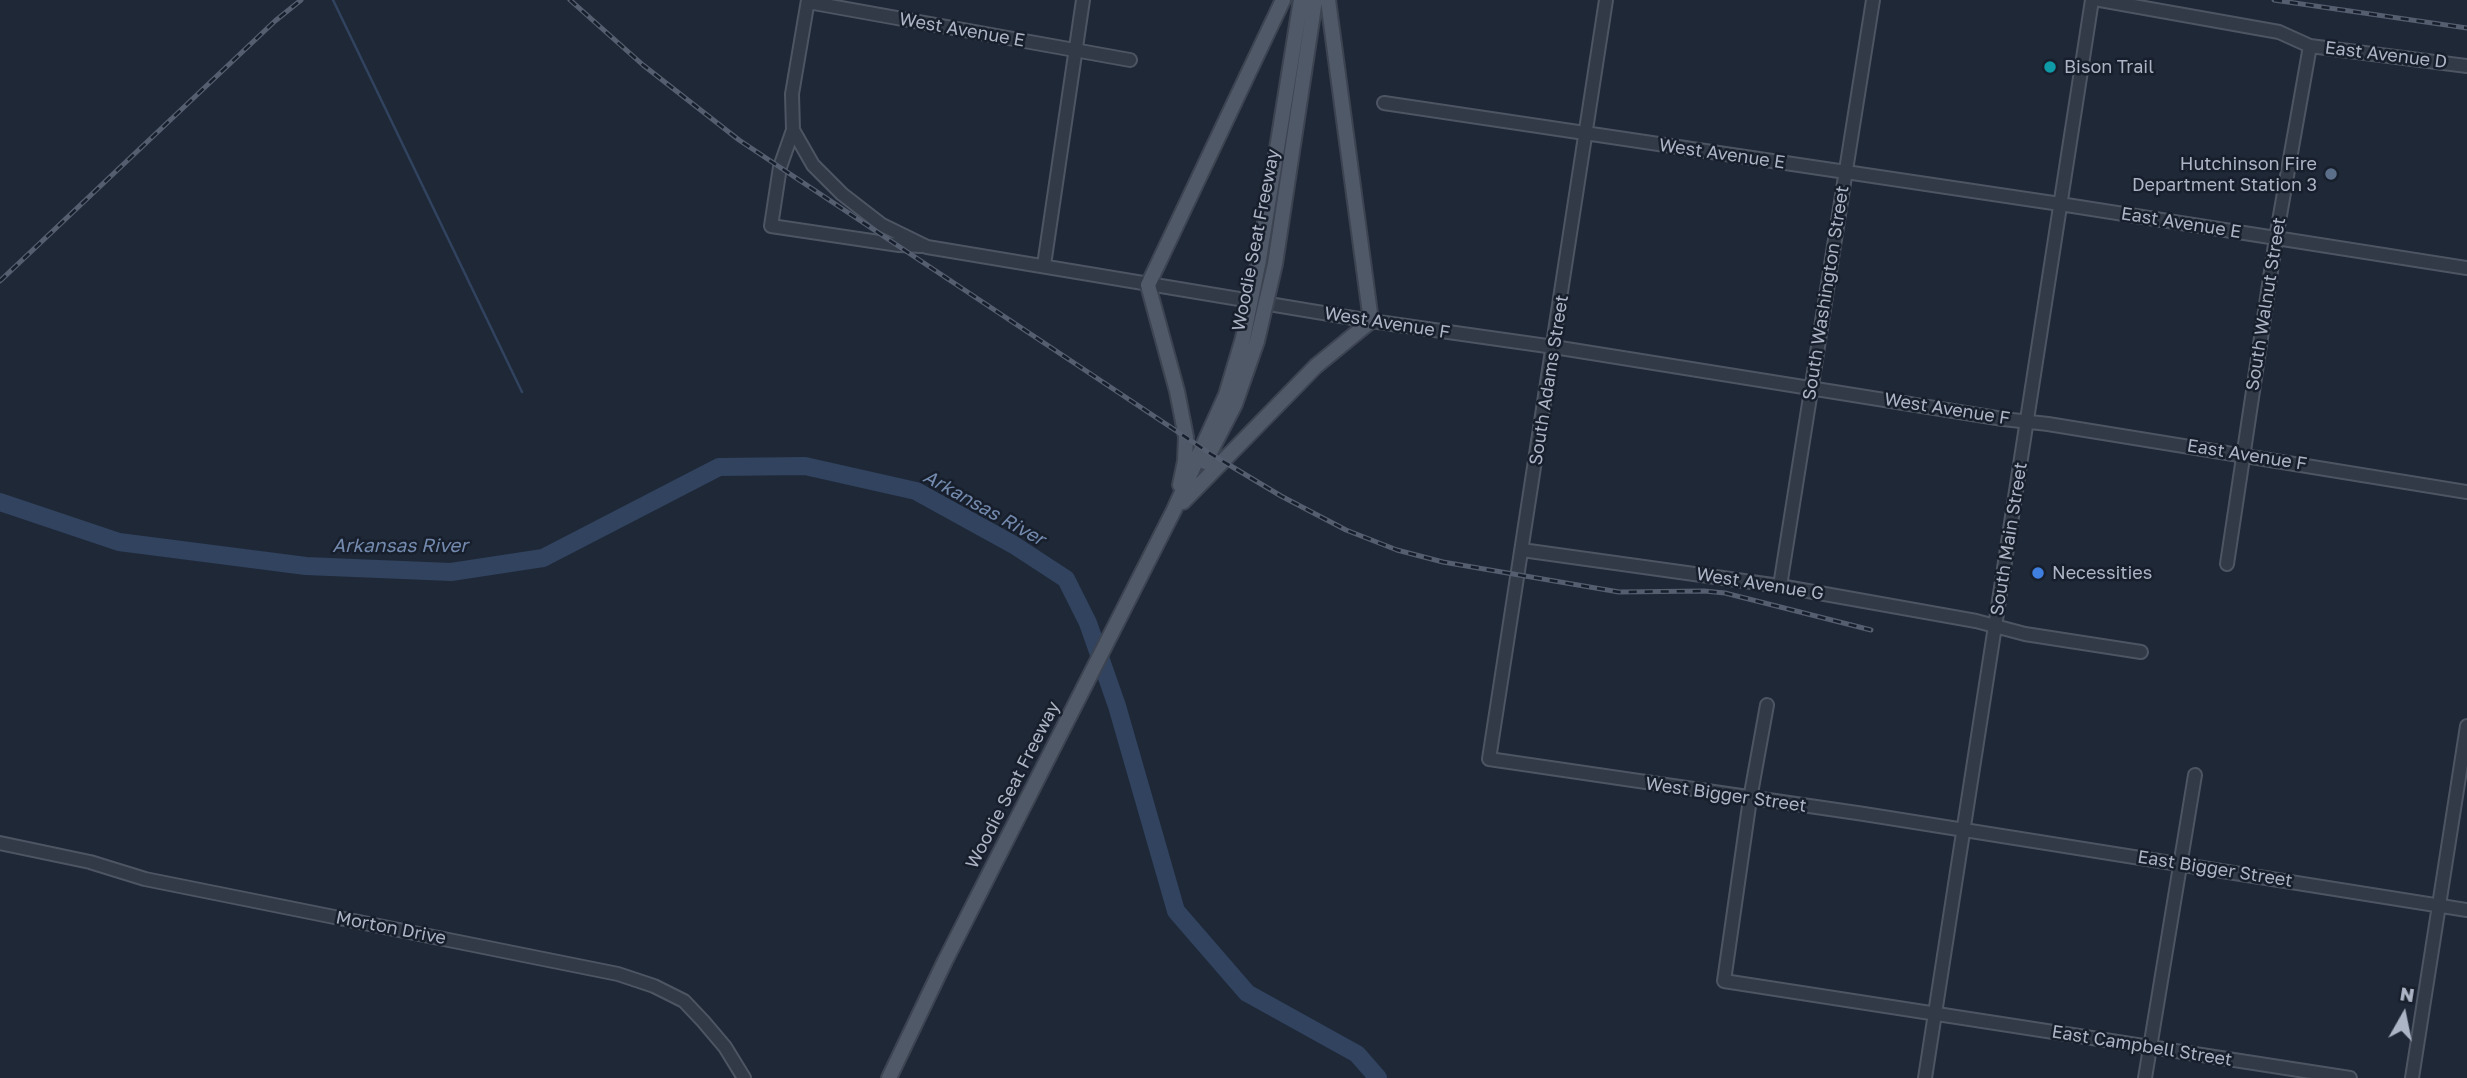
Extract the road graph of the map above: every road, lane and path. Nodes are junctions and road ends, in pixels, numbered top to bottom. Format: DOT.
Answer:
graph roads {
  1 [pos="1083,0"];
  2 [pos="1283,0"];
  3 [pos="1301,0"];
  4 [pos="1315,0"];
  5 [pos="1328,0"];
  6 [pos="1606,0"];
  7 [pos="1873,0"];
  8 [pos="2092,0"];
  9 [pos="2100,0"];
  10 [pos="808,1"];
  11 [pos="2310,46"];
  12 [pos="1075,50"];
  13 [pos="1130,60"];
  14 [pos="2467,66"];
  15 [pos="1384,103"];
  16 [pos="793,130"];
  17 [pos="1585,133"];
  18 [pos="1846,172"];
  19 [pos="2060,204"];
  20 [pos="2276,238"];
  21 [pos="927,247"];
  22 [pos="1044,265"];
  23 [pos="2467,268"];
  24 [pos="1148,285"];
  25 [pos="1371,321"];
  26 [pos="1250,340"];
  27 [pos="1554,348"];
  28 [pos="1811,388"];
  29 [pos="2027,421"];
  30 [pos="2243,454"];
  31 [pos="2467,492"];
  32 [pos="1174,510"];
  33 [pos="1522,550"];
  34 [pos="2227,564"];
  35 [pos="1780,586"];
  36 [pos="1996,626"];
  37 [pos="2141,652"];
  38 [pos="1767,705"];
  39 [pos="2467,730"];
  40 [pos="1489,759"];
  41 [pos="2195,775"];
  42 [pos="1750,799"];
  43 [pos="1963,830"];
  44 [pos="0,843"];
  45 [pos="2179,863"];
  46 [pos="2439,906"];
  47 [pos="2467,910"];
  48 [pos="1935,1013"];
  49 [pos="2150,1047"];
  50 [pos="744,1078"];
  51 [pos="889,1078"];
  52 [pos="1925,1078"];
  53 [pos="2145,1078"];
  54 [pos="2350,1078"];
  55 [pos="2412,1078"];
  1 -- 12 [label="street"];
  2 -- 24 [label="main road"];
  3 -- 26 [label="main road, Woodie Seat Freeway, bridge"];
  4 -- 26 [label="main road, Woodie Seat Freeway, bridge"];
  5 -- 25 [label="main road"];
  6 -- 17 [label="street, South Adams Street"];
  7 -- 18 [label="street, South Washington Street"];
  8 -- 19 [label="street, South Main Street"];
  9 -- 11 [label="street, East Avenue D"];
  10 -- 12 [label="street, West Avenue E"];
  10 -- 16 [label="street"];
  11 -- 14 [label="street, East Avenue D"];
  11 -- 20 [label="street, South Walnut Street"];
  12 -- 13 [label="street, West Avenue E"];
  12 -- 22 [label="street"];
  15 -- 17 [label="street, West Avenue E"];
  16 -- 21 [label="street, West Avenue F"];
  16 -- 21 [label="street"];
  17 -- 18 [label="street, West Avenue E"];
  17 -- 27 [label="street, South Adams Street"];
  18 -- 19 [label="street, West Avenue E"];
  18 -- 28 [label="street, South Washington Street"];
  19 -- 20 [label="street, East Avenue E"];
  19 -- 29 [label="street, South Main Street"];
  20 -- 23 [label="street, East Avenue E"];
  20 -- 30 [label="street, South Walnut Street"];
  21 -- 22 [label="street, West Avenue F"];
  22 -- 24 [label="street, West Avenue F"];
  24 -- 25 [label="street, West Avenue F"];
  24 -- 32 [label="main road"];
  25 -- 27 [label="street, West Avenue F"];
  25 -- 32 [label="main road"];
  26 -- 32 [label="main road, Woodie Seat Freeway"];
  27 -- 28 [label="street, West Avenue F"];
  27 -- 33 [label="street, South Adams Street"];
  28 -- 29 [label="street, West Avenue F"];
  28 -- 35 [label="street, South Washington Street"];
  29 -- 30 [label="street, East Avenue F"];
  29 -- 36 [label="street, South Main Street"];
  30 -- 31 [label="street, East Avenue F"];
  30 -- 34 [label="street, South Walnut Street"];
  32 -- 51 [label="main road, Woodie Seat Freeway"];
  33 -- 35 [label="street, West Avenue G"];
  33 -- 40 [label="street, South Adams Street"];
  35 -- 36 [label="street, West Avenue G"];
  36 -- 37 [label="street, West Avenue G"];
  36 -- 43 [label="street, South Main Street"];
  38 -- 42 [label="street"];
  39 -- 46 [label="street"];
  40 -- 42 [label="street, West Bigger Street"];
  41 -- 45 [label="street"];
  42 -- 43 [label="street, West Bigger Street"];
  42 -- 48 [label="street, East Campbell Street"];
  43 -- 45 [label="street, East Bigger Street"];
  43 -- 48 [label="street, South Main Street"];
  44 -- 50 [label="street, Morton Drive"];
  45 -- 46 [label="street, East Bigger Street"];
  45 -- 49 [label="street"];
  46 -- 47 [label="street, East Bigger Street"];
  46 -- 55 [label="street"];
  48 -- 49 [label="street, East Campbell Street"];
  48 -- 52 [label="street, South Main Street"];
  49 -- 53 [label="street"];
  49 -- 54 [label="street, East Campbell Street"];
}
